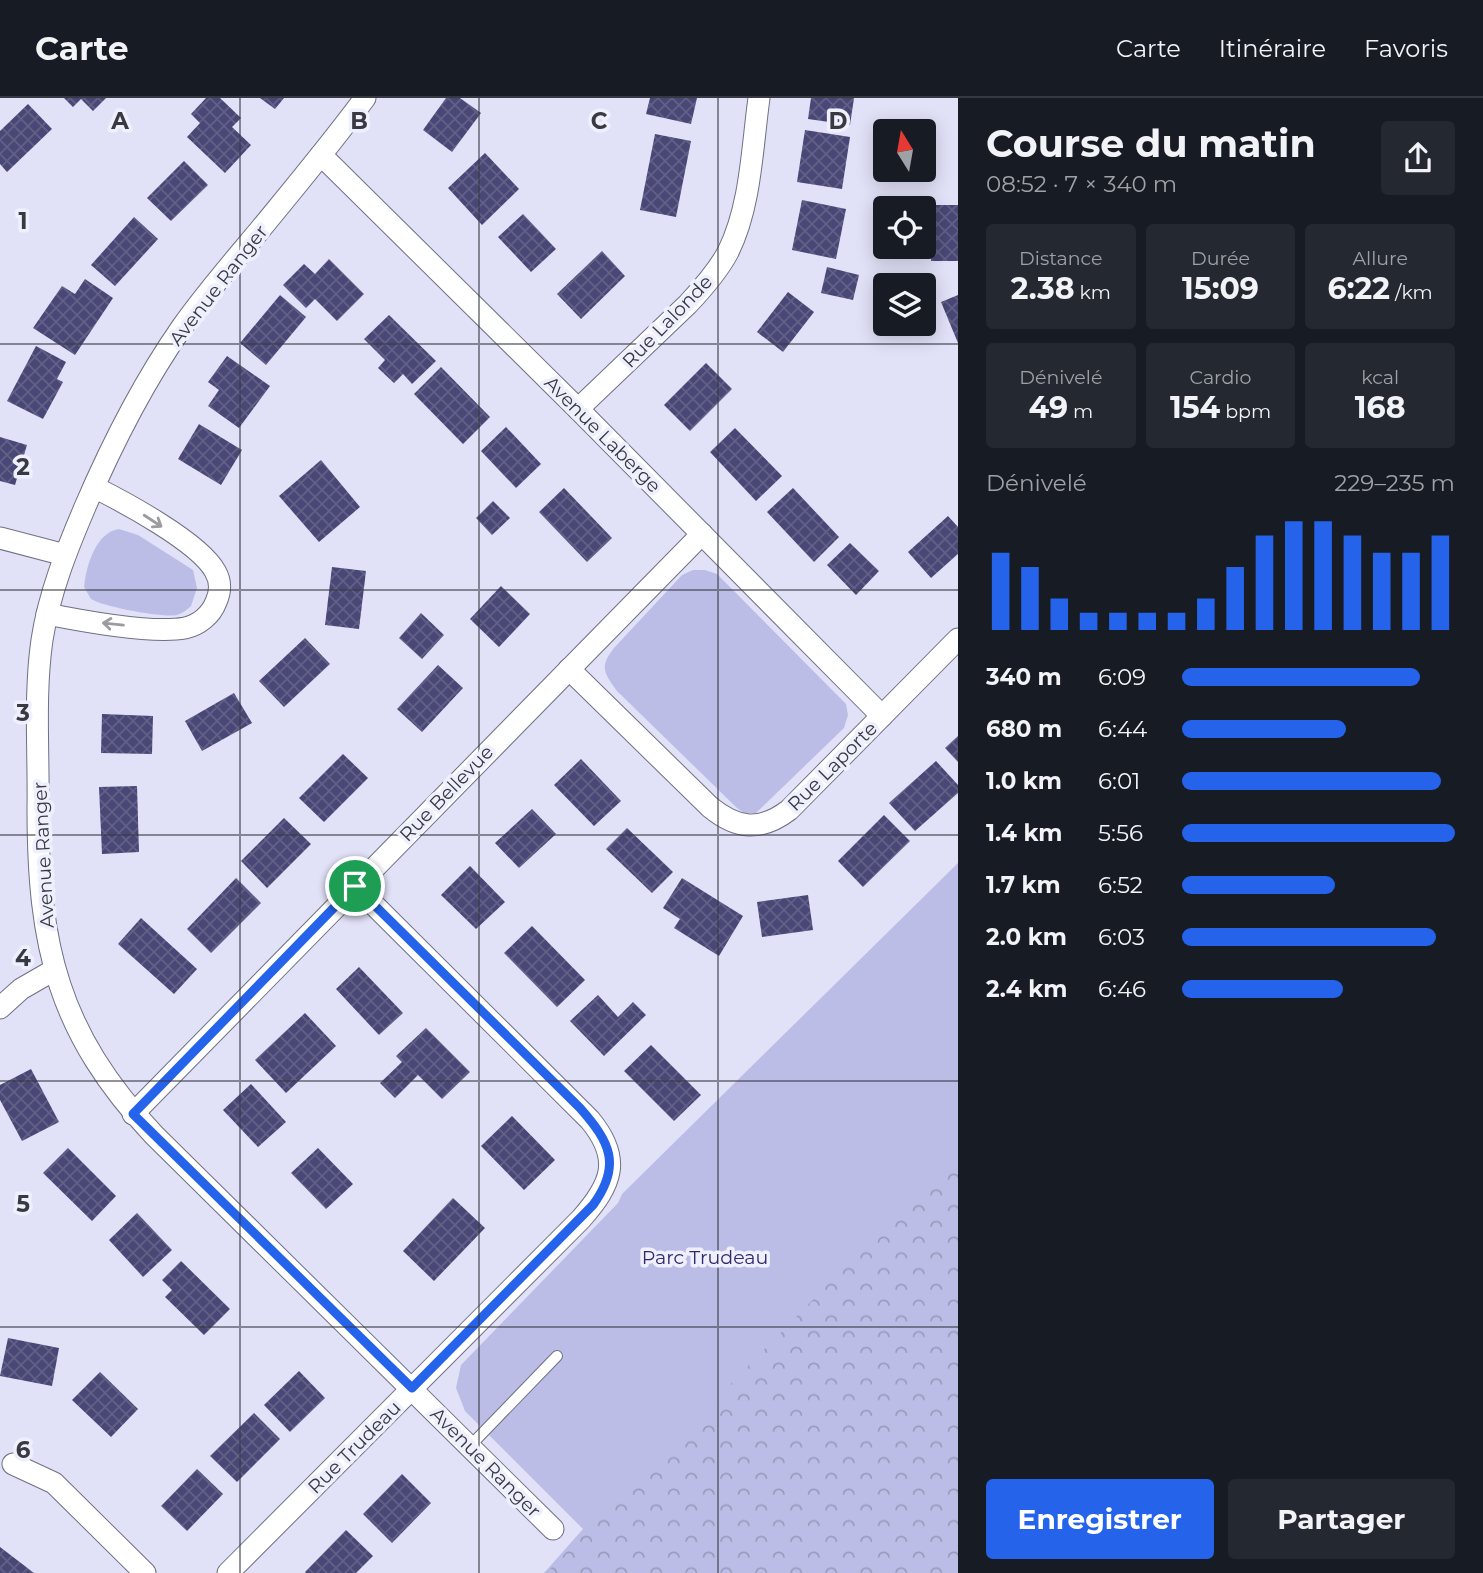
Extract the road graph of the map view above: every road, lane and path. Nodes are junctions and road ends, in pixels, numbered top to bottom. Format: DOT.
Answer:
graph roads {
  1 [pos="365,98"];
  2 [pos="759,98"];
  3 [pos="321,155"];
  4 [pos="578,409"];
  5 [pos="94,487"];
  6 [pos="702,534"];
  7 [pos="0,538"];
  8 [pos="65,555"];
  9 [pos="47,614"];
  10 [pos="958,639"];
  11 [pos="569,669"];
  12 [pos="882,716"];
  13 [pos="355,886"];
  14 [pos="54,970"];
  15 [pos="0,1008"];
  16 [pos="133,1114"];
  17 [pos="558,1356"];
  18 [pos="412,1388"];
  19 [pos="470,1446"];
  20 [pos="13,1465"];
  21 [pos="553,1529"];
  22 [pos="145,1573"];
  23 [pos="228,1573"];
  1 -- 3 [label="street, Avenue Ranger"];
  2 -- 4 [label="street, Rue Lalonde"];
  3 -- 4 [label="street, Avenue Laberge"];
  3 -- 5 [label="street, Avenue Ranger"];
  4 -- 6 [label="street, Avenue Laberge"];
  5 -- 8 [label="street, Avenue Ranger"];
  5 -- 9 [label="street, one-way"];
  6 -- 11 [label="street, Rue Bellevue"];
  6 -- 12 [label="street, Avenue Laberge"];
  7 -- 8 [label="street"];
  8 -- 9 [label="street, Avenue Ranger"];
  9 -- 14 [label="street, Avenue Ranger"];
  10 -- 12 [label="street, Rue Laporte"];
  11 -- 12 [label="street, Rue Laporte"];
  11 -- 13 [label="street, Rue Bellevue"];
  13 -- 16 [label="street, Rue Bellevue"];
  13 -- 18 [label="street, Rue Trudeau"];
  14 -- 15 [label="street"];
  14 -- 16 [label="street, Avenue Ranger"];
  16 -- 18 [label="street, Avenue Ranger"];
  17 -- 19 [label="lane"];
  18 -- 19 [label="street, Avenue Ranger"];
  18 -- 23 [label="street, Rue Trudeau"];
  19 -- 21 [label="street, Avenue Ranger"];
  20 -- 22 [label="street"];
}
